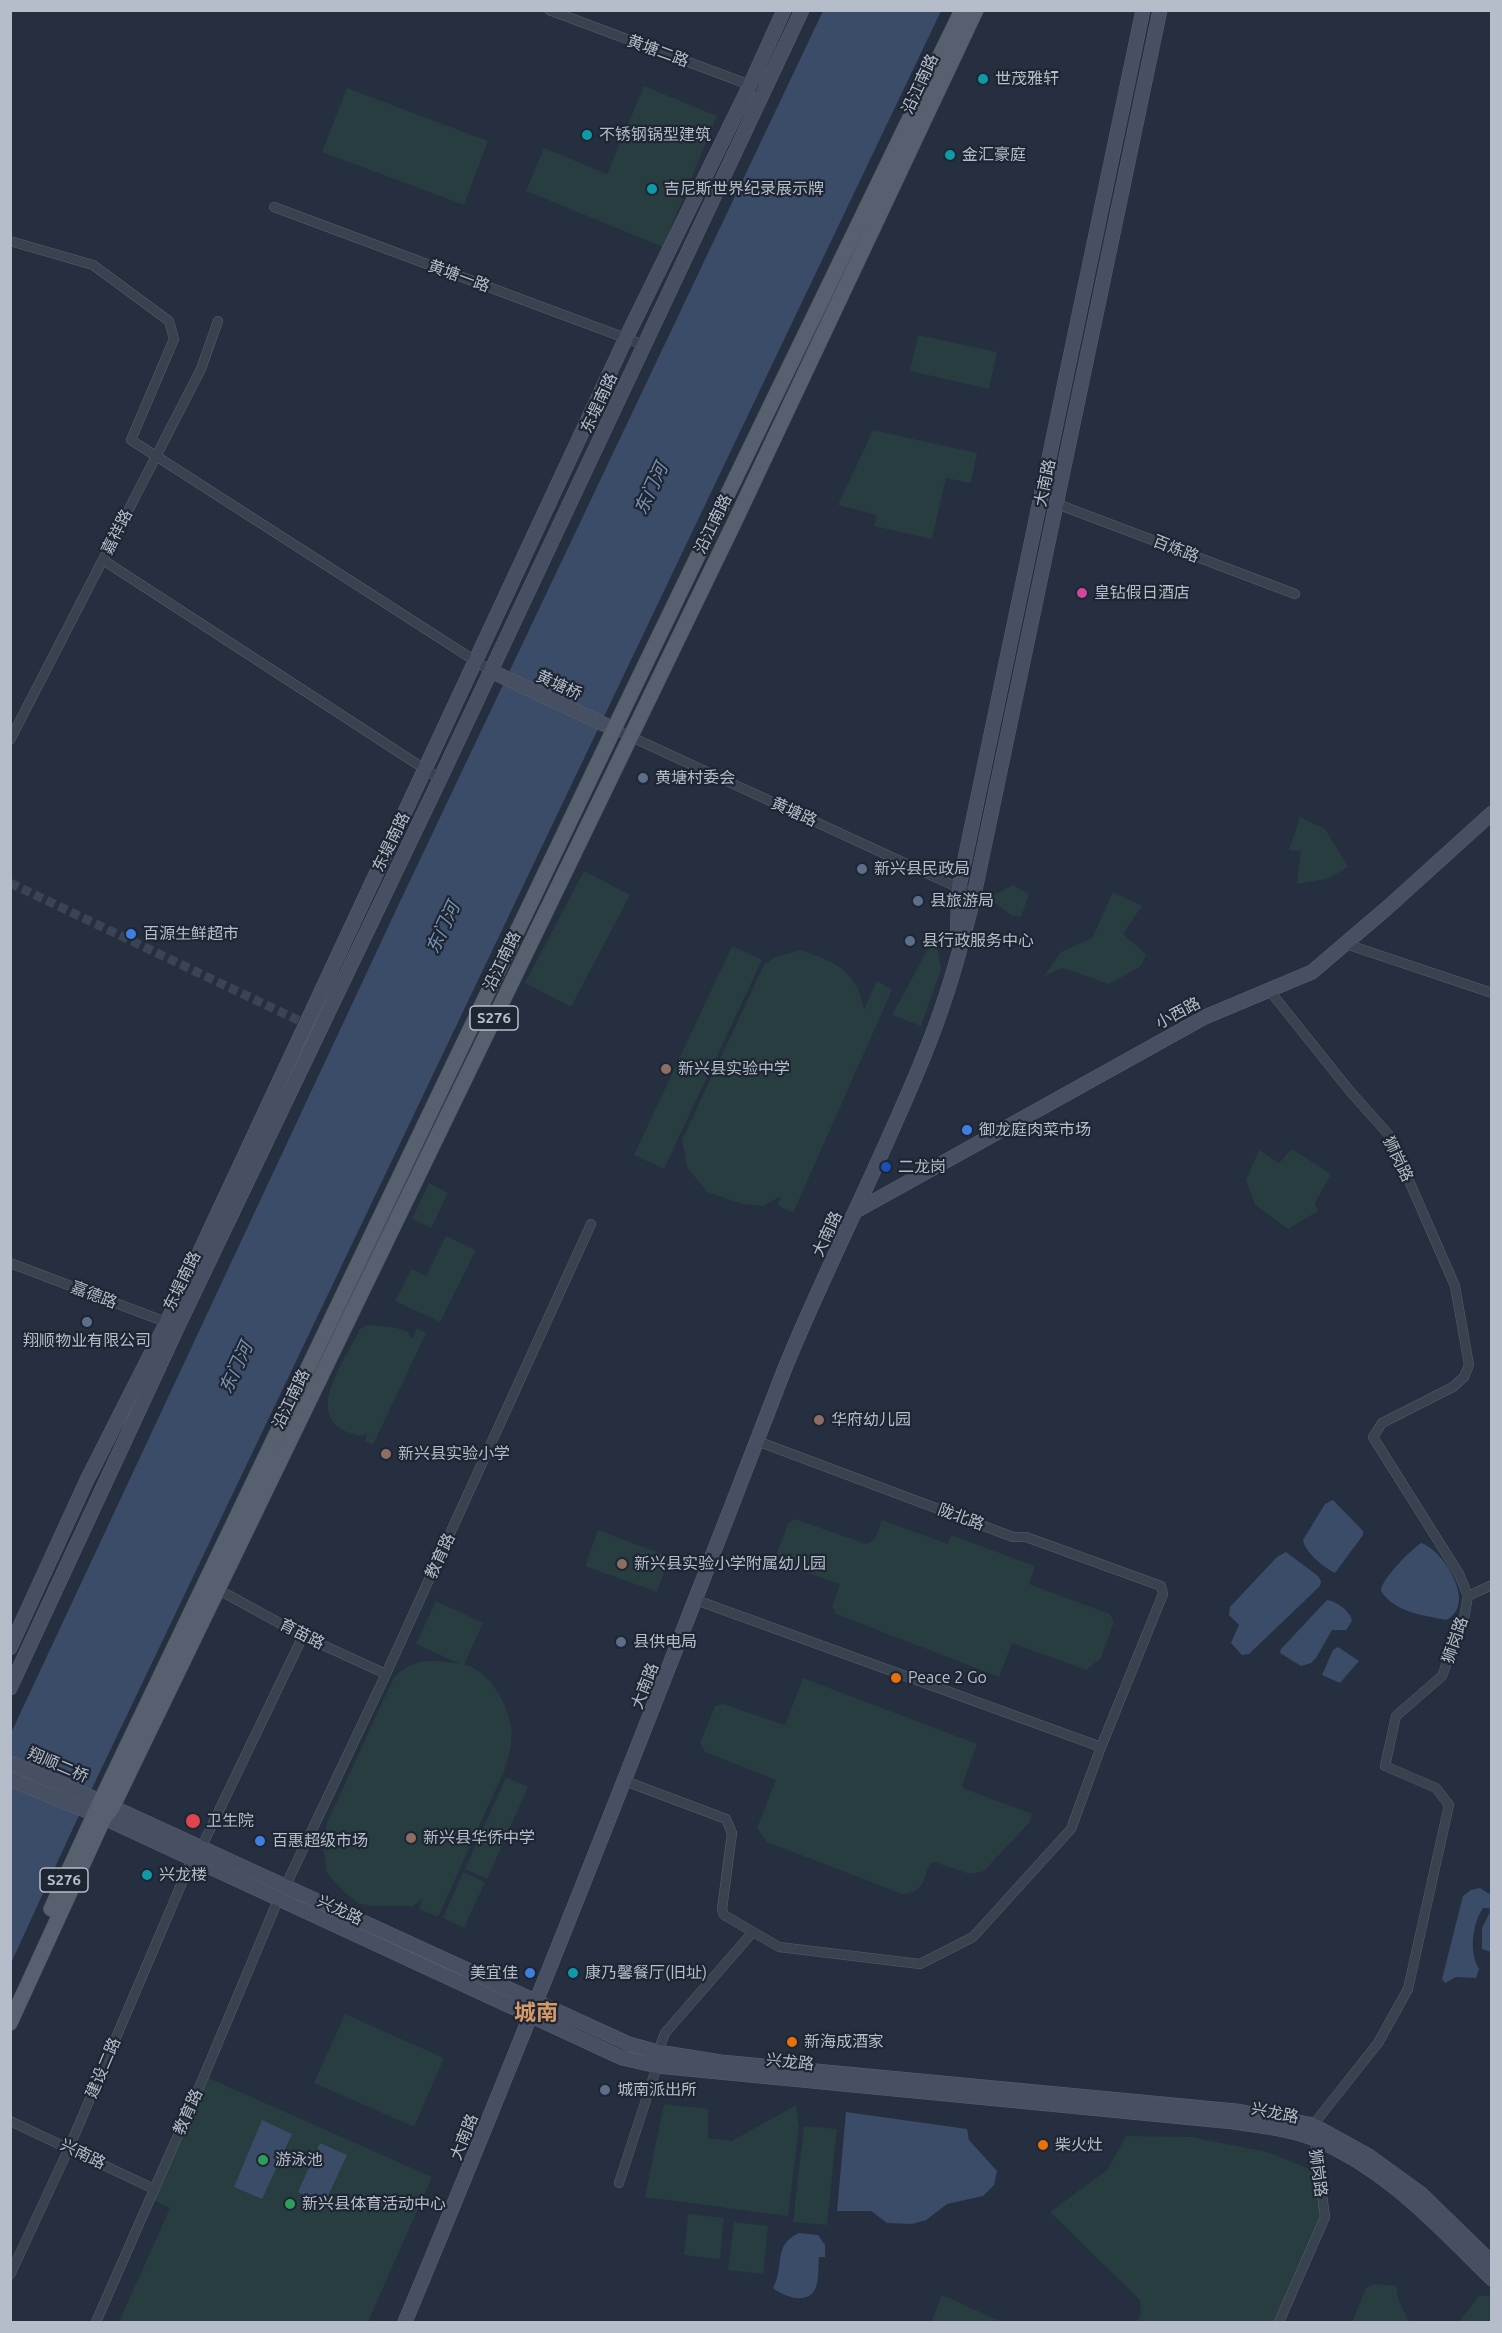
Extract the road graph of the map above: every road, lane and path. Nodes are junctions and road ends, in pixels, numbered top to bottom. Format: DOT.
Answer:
graph roads {
  1 [pos="549,10"];
  2 [pos="784,10"];
  3 [pos="802,10"];
  4 [pos="962,10"];
  5 [pos="976,10"];
  6 [pos="1143,10"];
  7 [pos="1160,10"];
  8 [pos="750,85"];
  9 [pos="766,91"];
  10 [pos="274,207"];
  11 [pos="10,241"];
  12 [pos="218,321"];
  13 [pos="626,338"];
  14 [pos="644,345"];
  15 [pos="156,457"];
  16 [pos="1057,504"];
  17 [pos="103,560"];
  18 [pos="1295,594"];
  19 [pos="476,662"];
  20 [pos="490,671"];
  21 [pos="614,729"];
  22 [pos="630,738"];
  23 [pos="10,740"];
  24 [pos="425,770"];
  25 [pos="440,779"];
  26 [pos="1491,813"];
  27 [pos="959,887"];
  28 [pos="974,895"];
  29 [pos="1346,944"];
  30 [pos="956,962"];
  31 [pos="1269,990"];
  32 [pos="1491,993"];
  33 [pos="856,1211"];
  34 [pos="591,1224"];
  35 [pos="10,1263"];
  36 [pos="173,1324"];
  37 [pos="757,1441"];
  38 [pos="1491,1585"];
  39 [pos="219,1590"];
  40 [pos="1468,1596"];
  41 [pos="696,1600"];
  42 [pos="303,1636"];
  43 [pos="10,1648"];
  44 [pos="386,1674"];
  45 [pos="10,1688"];
  46 [pos="1101,1747"];
  47 [pos="10,1763"];
  48 [pos="10,1779"];
  49 [pos="625,1781"];
  50 [pos="99,1808"];
  51 [pos="196,1854"];
  52 [pos="282,1893"];
  53 [pos="752,1933"];
  54 [pos="535,2002"];
  55 [pos="10,2004"];
  56 [pos="529,2017"];
  57 [pos="10,2024"];
  58 [pos="658,2052"];
  59 [pos="657,2066"];
  60 [pos="10,2121"];
  61 [pos="1313,2132"];
  62 [pos="69,2148"];
  63 [pos="619,2183"];
  64 [pos="154,2189"];
  65 [pos="1491,2263"];
  66 [pos="10,2275"];
  67 [pos="1491,2279"];
  68 [pos="96,2322"];
  69 [pos="405,2322"];
  70 [pos="1279,2322"];
  1 -- 8 [label="street, 黄塘二路"];
  2 -- 8 [label="main road, 东堤南路"];
  3 -- 9 [label="main road, 东堤南路"];
  4 -- 21 [label="main road, 沿江南路 / S276"];
  5 -- 22 [label="main road, 沿江南路 / S276"];
  6 -- 27 [label="main road, 大南路"];
  7 -- 16 [label="main road, 大南路"];
  8 -- 9 [label="street, 黄塘二路"];
  8 -- 13 [label="main road, 东堤南路"];
  9 -- 14 [label="main road, 东堤南路"];
  10 -- 13 [label="street, 黄塘一路"];
  11 -- 15 [label="street"];
  12 -- 15 [label="street, 嘉祥路"];
  13 -- 14 [label="street, 黄塘一路"];
  13 -- 19 [label="main road, 东堤南路"];
  14 -- 20 [label="main road, 东堤南路"];
  15 -- 17 [label="street, 嘉祥路"];
  15 -- 19 [label="street"];
  16 -- 18 [label="street, 百炼路"];
  16 -- 28 [label="main road, 大南路"];
  17 -- 23 [label="street, 嘉祥路"];
  17 -- 24 [label="street"];
  19 -- 20 [label="street"];
  19 -- 24 [label="main road, 东堤南路"];
  20 -- 21 [label="main road, 黄塘桥"];
  20 -- 25 [label="main road, 东堤南路"];
  21 -- 22 [label="street, 黄塘路"];
  21 -- 50 [label="main road, 沿江南路 / S276"];
  22 -- 27 [label="street, 黄塘路"];
  22 -- 39 [label="main road, 沿江南路 / S276"];
  24 -- 25 [label="street"];
  24 -- 36 [label="main road, 东堤南路"];
  25 -- 36 [label="main road, 东堤南路"];
  26 -- 29 [label="main road, 小西路"];
  27 -- 28 [label="street, 黄塘路"];
  27 -- 30 [label="main road, 大南路"];
  28 -- 30 [label="main road, 大南路"];
  29 -- 31 [label="main road, 小西路"];
  29 -- 32 [label="street"];
  30 -- 33 [label="main road, 大南路"];
  31 -- 33 [label="main road, 小西路"];
  31 -- 40 [label="street, 狮岗路"];
  33 -- 37 [label="main road, 大南路"];
  34 -- 44 [label="street, 教育路"];
  35 -- 36 [label="street, 嘉德路"];
  36 -- 43 [label="main road, 东堤南路"];
  36 -- 45 [label="main road, 东堤南路"];
  37 -- 41 [label="main road, 大南路"];
  37 -- 46 [label="street, 陇北路"];
  38 -- 40 [label="street"];
  39 -- 42 [label="street, 育苗路"];
  39 -- 50 [label="main road, 沿江南路 / S276"];
  40 -- 61 [label="street, 狮岗路"];
  41 -- 46 [label="street"];
  41 -- 49 [label="main road, 大南路"];
  42 -- 44 [label="street, 育苗路"];
  42 -- 51 [label="street, 建设二路"];
  44 -- 52 [label="street, 教育路"];
  46 -- 53 [label="street"];
  47 -- 50 [label="main road, 翔顺二桥"];
  48 -- 50 [label="main road, 翔顺二桥"];
  49 -- 53 [label="street"];
  49 -- 54 [label="main road, 大南路"];
  50 -- 51 [label="main road, 兴龙路"];
  50 -- 55 [label="main road, 沿江南路 / S276"];
  50 -- 57 [label="main road, 沿江南路 / S276"];
  51 -- 52 [label="main road, 兴龙路"];
  51 -- 62 [label="street, 建设二路"];
  52 -- 54 [label="main road, 兴龙路"];
  52 -- 56 [label="main road, 兴龙路"];
  52 -- 64 [label="street, 教育路"];
  53 -- 58 [label="street"];
  54 -- 56 [label="main road, 大南路"];
  54 -- 58 [label="main road, 兴龙路"];
  56 -- 59 [label="main road, 兴龙路"];
  56 -- 69 [label="main road, 大南路"];
  58 -- 59 [label="street"];
  58 -- 61 [label="main road, 兴龙路"];
  59 -- 61 [label="main road, 兴龙路"];
  59 -- 63 [label="street"];
  60 -- 62 [label="street, 兴南路"];
  61 -- 65 [label="main road, 兴龙路"];
  61 -- 67 [label="main road, 兴龙路"];
  61 -- 70 [label="street, 狮岗路"];
  62 -- 64 [label="street, 兴南路"];
  62 -- 66 [label="street, 建设二路"];
  64 -- 68 [label="street, 教育路"];
}
